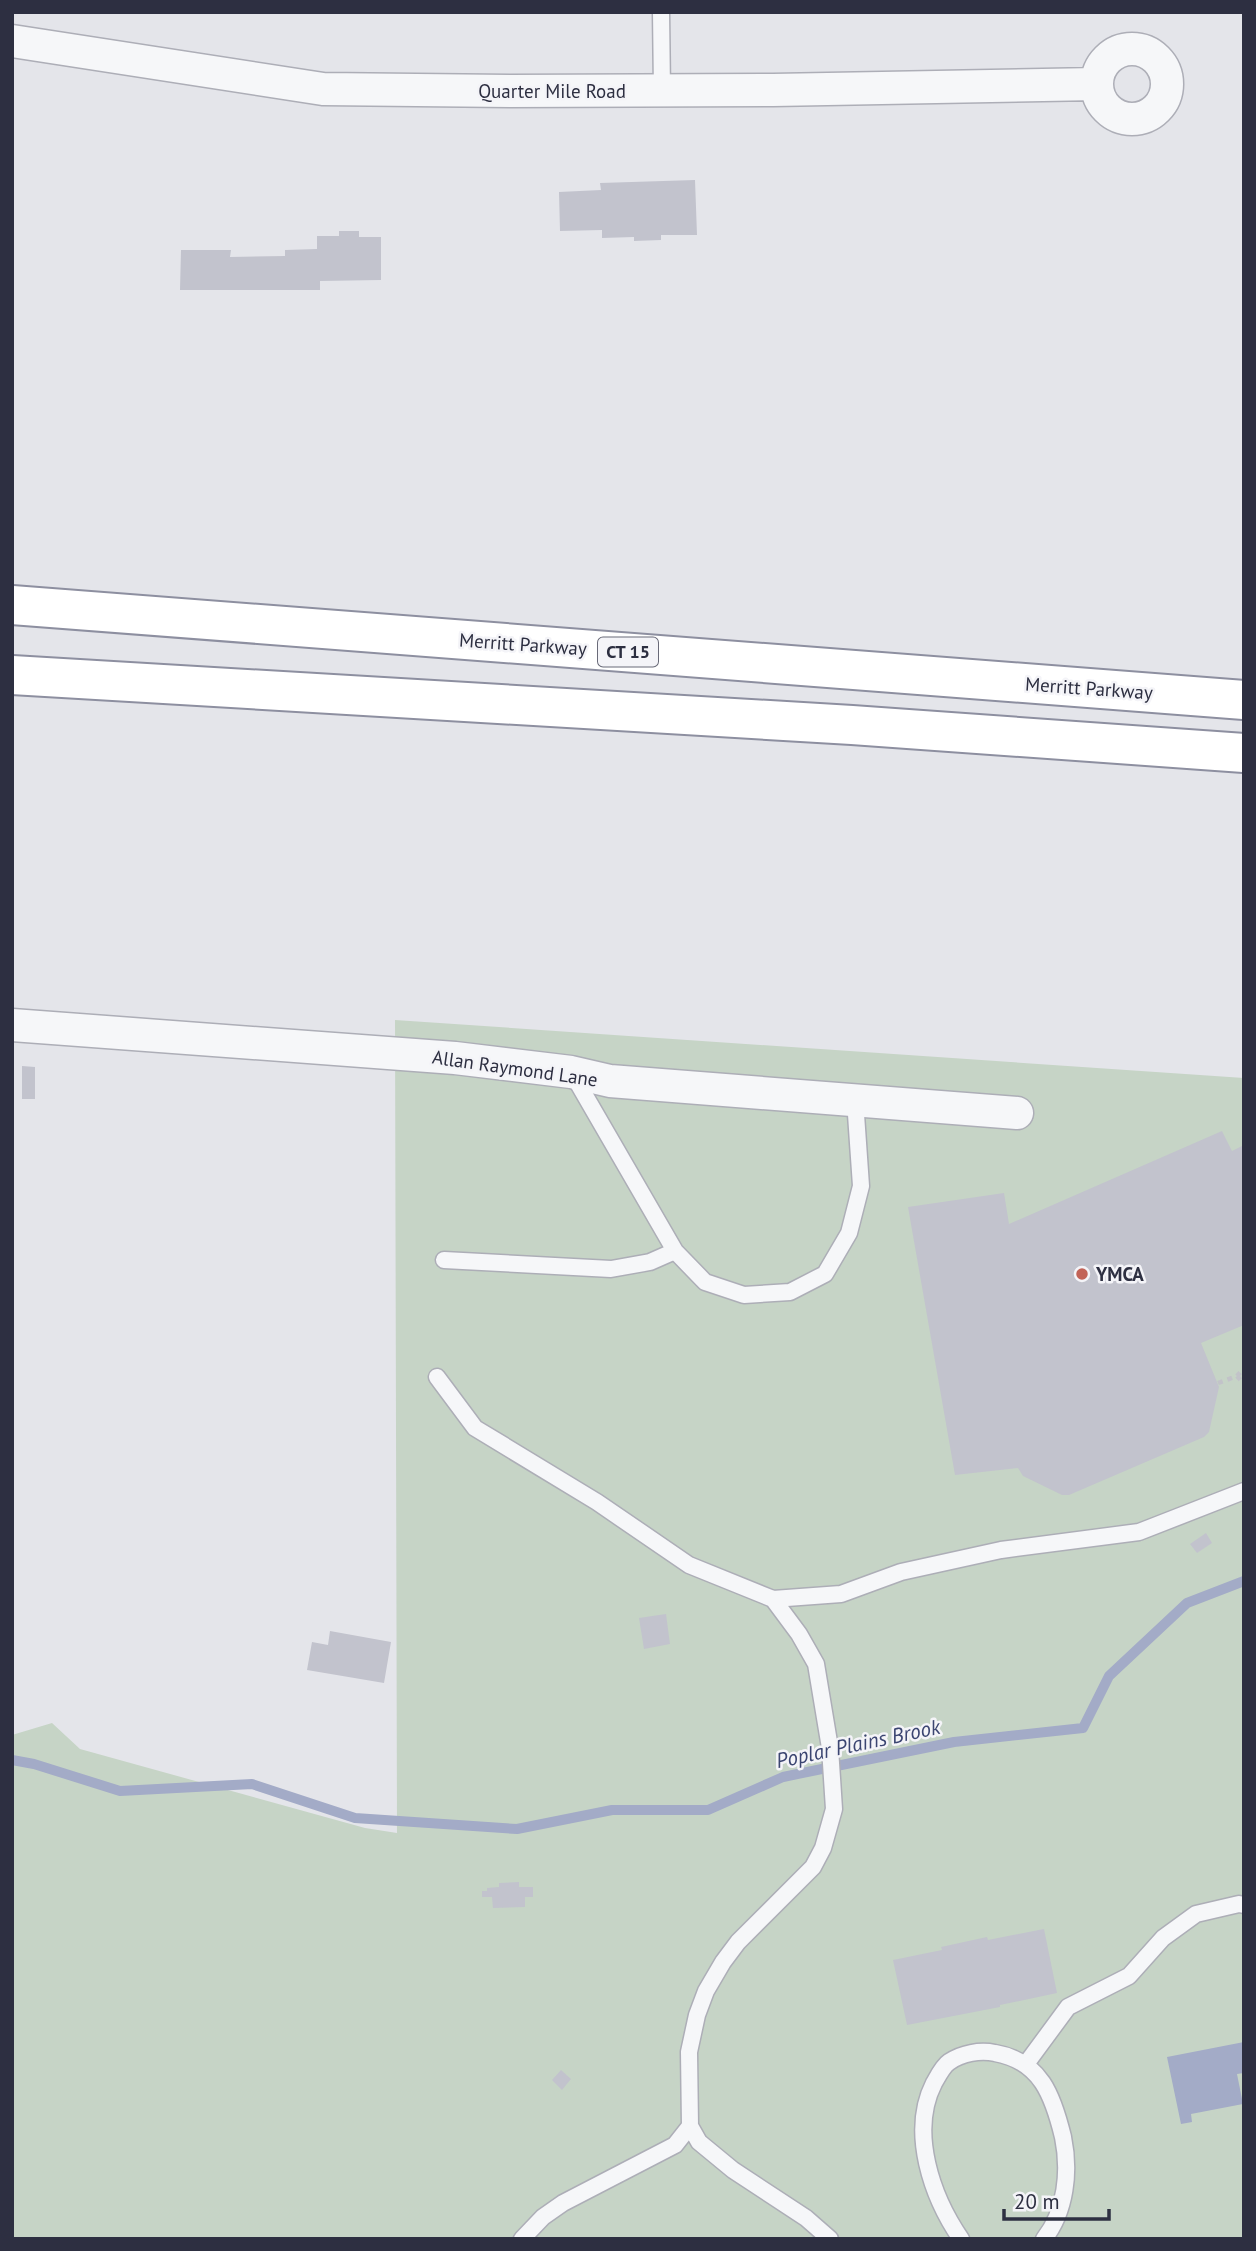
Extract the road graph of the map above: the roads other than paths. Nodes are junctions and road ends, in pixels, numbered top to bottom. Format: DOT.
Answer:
graph roads {
  1 [pos="662,12"];
  2 [pos="12,41"];
  3 [pos="1096,83"];
  4 [pos="662,91"];
  5 [pos="12,605"];
  6 [pos="12,677"];
  7 [pos="1244,700"];
  8 [pos="1244,753"];
  9 [pos="12,1024"];
  10 [pos="571,1072"];
  11 [pos="855,1100"];
  12 [pos="1017,1114"];
  13 [pos="675,1251"];
  14 [pos="444,1260"];
  15 [pos="437,1377"];
  16 [pos="1244,1490"];
  17 [pos="773,1600"];
  18 [pos="1244,1905"];
  19 [pos="1026,2064"];
  20 [pos="690,2126"];
  21 [pos="522,2239"];
  22 [pos="830,2239"];
  23 [pos="961,2239"];
  24 [pos="1044,2239"];
  1 -- 4 [label="lane"];
  2 -- 4 [label="street, Quarter Mile Road"];
  3 -- 4 [label="street, Quarter Mile Road"];
  5 -- 7 [label="highway, Merritt Parkway / CT 15"];
  6 -- 8 [label="highway"];
  9 -- 10 [label="street, Allan Raymond Lane"];
  10 -- 11 [label="street, Allan Raymond Lane"];
  10 -- 13 [label="lane"];
  11 -- 12 [label="street, Allan Raymond Lane"];
  11 -- 13 [label="lane"];
  13 -- 14 [label="lane"];
  15 -- 17 [label="lane"];
  16 -- 17 [label="lane"];
  17 -- 20 [label="lane"];
  18 -- 19 [label="lane"];
  19 -- 23 [label="lane"];
  19 -- 24 [label="lane"];
  20 -- 21 [label="lane"];
  20 -- 22 [label="lane"];
}
